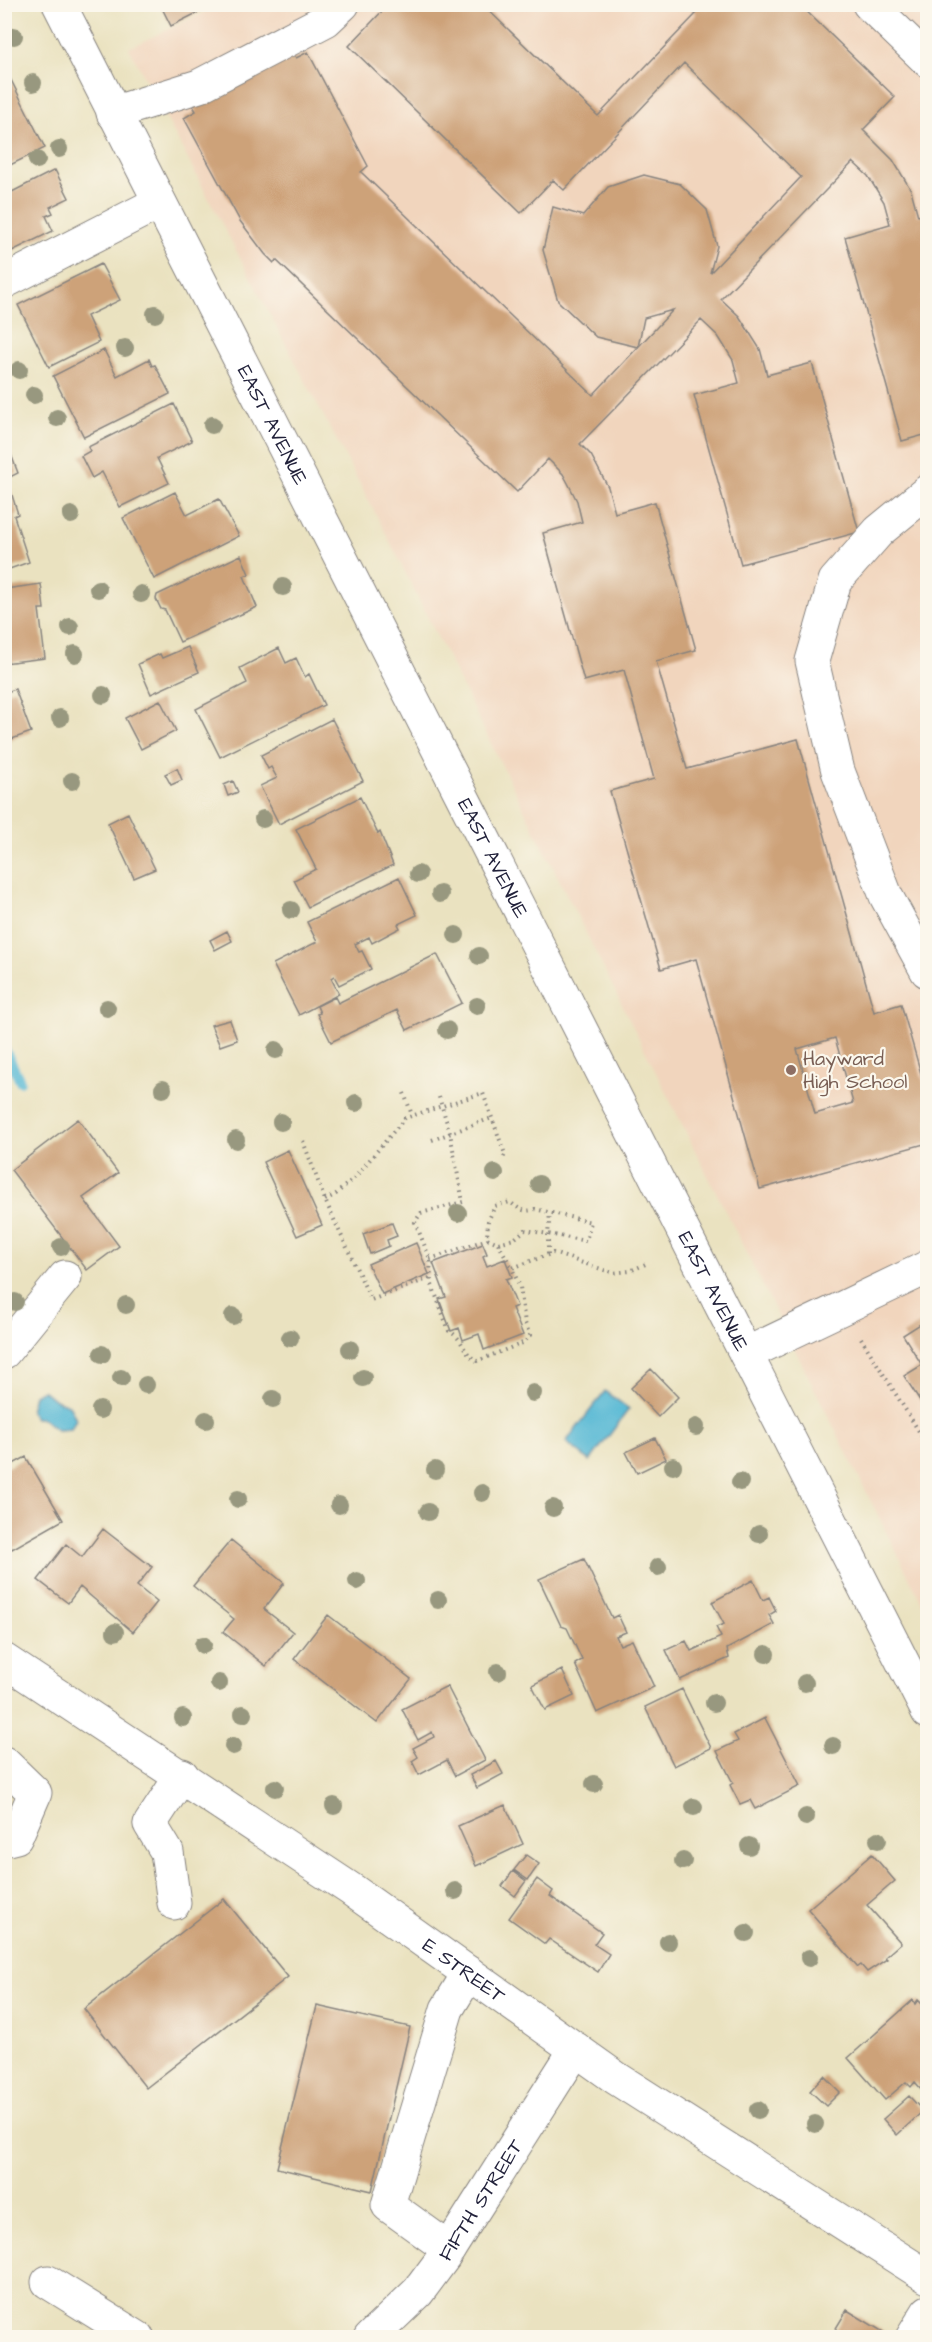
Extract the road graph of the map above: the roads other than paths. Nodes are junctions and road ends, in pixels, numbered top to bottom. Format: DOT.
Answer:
graph roads {
  1 [pos="59,4"];
  2 [pos="344,4"];
  3 [pos="869,4"];
  4 [pos="927,61"];
  5 [pos="113,113"];
  6 [pos="158,203"];
  7 [pos="4,282"];
  8 [pos="927,491"];
  9 [pos="927,971"];
  10 [pos="927,1267"];
  11 [pos="65,1277"];
  12 [pos="4,1352"];
  13 [pos="746,1354"];
  14 [pos="8,1672"];
  15 [pos="927,1712"];
  16 [pos="4,1763"];
  17 [pos="182,1775"];
  18 [pos="4,1840"];
  19 [pos="174,1903"];
  20 [pos="469,1973"];
  21 [pos="576,2049"];
  22 [pos="449,2249"];
  23 [pos="927,2277"];
  24 [pos="48,2282"];
  25 [pos="927,2312"];
  26 [pos="138,2337"];
  27 [pos="370,2337"];
  28 [pos="912,2337"];
  1 -- 5 [label="street, EAST AVENUE"];
  2 -- 5 [label="street"];
  3 -- 4 [label="street"];
  5 -- 6 [label="street, EAST AVENUE"];
  6 -- 7 [label="street"];
  6 -- 13 [label="street, EAST AVENUE"];
  8 -- 9 [label="street"];
  10 -- 13 [label="street"];
  11 -- 12 [label="street"];
  13 -- 15 [label="street, EAST AVENUE"];
  14 -- 17 [label="street, E STREET"];
  16 -- 18 [label="street"];
  17 -- 19 [label="street"];
  17 -- 20 [label="street, E STREET"];
  20 -- 21 [label="street, E STREET"];
  20 -- 22 [label="street"];
  21 -- 22 [label="street, FIFTH STREET"];
  21 -- 23 [label="street, E STREET"];
  22 -- 27 [label="street, FIFTH STREET"];
  24 -- 26 [label="street"];
  25 -- 28 [label="street"];
}
